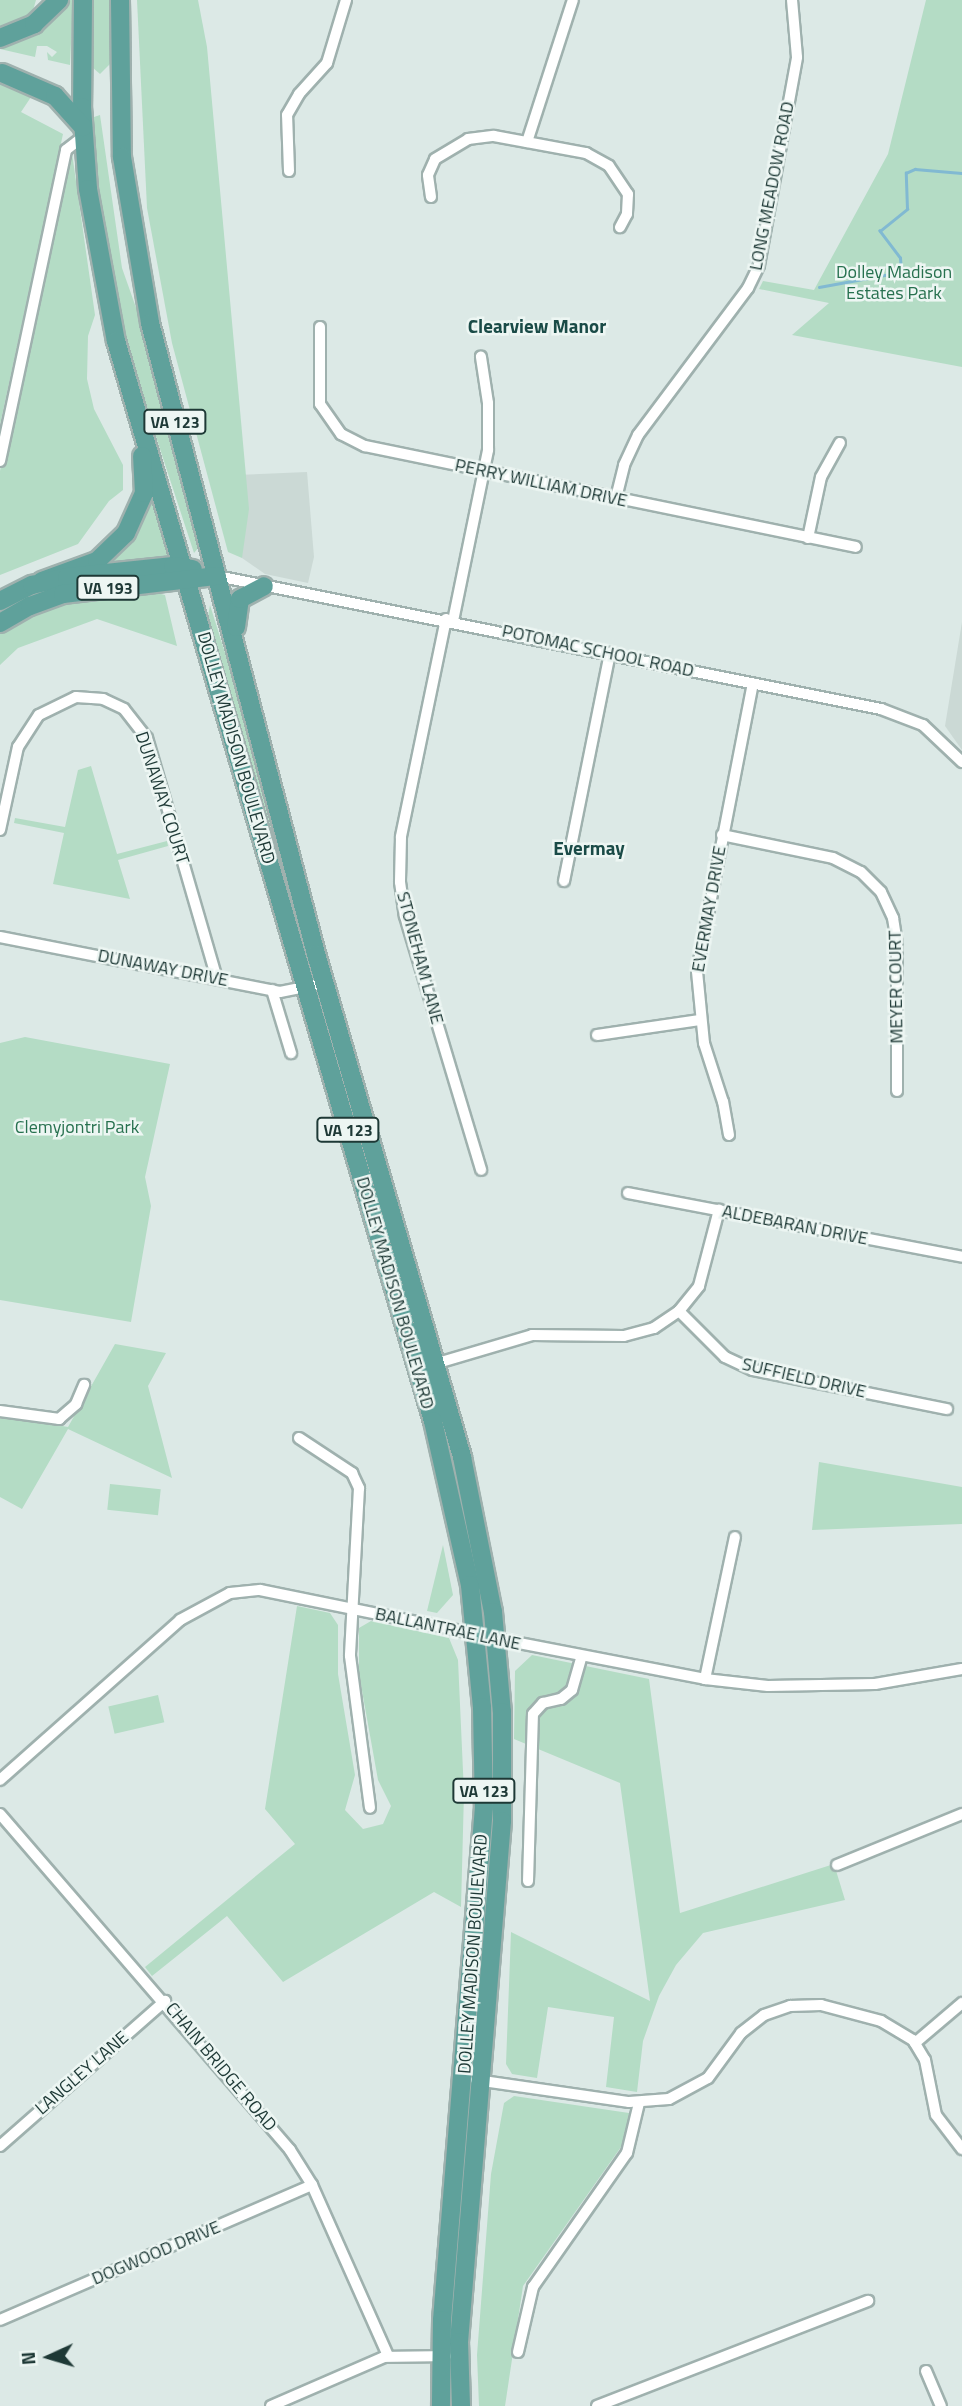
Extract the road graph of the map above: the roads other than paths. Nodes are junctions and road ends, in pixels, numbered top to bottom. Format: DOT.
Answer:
graph roads {
  1 [pos="59,0"];
  2 [pos="83,0"];
  3 [pos="120,0"];
  4 [pos="332,0"];
  5 [pos="573,0"];
  6 [pos="792,0"];
  7 [pos="346,2"];
  8 [pos="0,38"];
  9 [pos="2,73"];
  10 [pos="83,132"];
  11 [pos="527,142"];
  12 [pos="289,171"];
  13 [pos="431,197"];
  14 [pos="621,227"];
  15 [pos="320,327"];
  16 [pos="481,357"];
  17 [pos="125,374"];
  18 [pos="839,443"];
  19 [pos="0,461"];
  20 [pos="484,470"];
  21 [pos="616,498"];
  22 [pos="808,538"];
  23 [pos="856,547"];
  24 [pos="186,573"];
  25 [pos="217,576"];
  26 [pos="42,581"];
  27 [pos="264,586"];
  28 [pos="0,601"];
  29 [pos="449,620"];
  30 [pos="0,623"];
  31 [pos="237,651"];
  32 [pos="610,653"];
  33 [pos="753,683"];
  34 [pos="962,762"];
  35 [pos="0,830"];
  36 [pos="722,835"];
  37 [pos="564,881"];
  38 [pos="0,937"];
  39 [pos="217,978"];
  40 [pos="325,983"];
  41 [pos="306,988"];
  42 [pos="272,990"];
  43 [pos="699,1020"];
  44 [pos="597,1035"];
  45 [pos="291,1053"];
  46 [pos="897,1091"];
  47 [pos="729,1135"];
  48 [pos="481,1170"];
  49 [pos="628,1193"];
  50 [pos="719,1210"];
  51 [pos="962,1257"];
  52 [pos="679,1311"];
  53 [pos="436,1363"];
  54 [pos="418,1369"];
  55 [pos="84,1385"];
  56 [pos="947,1409"];
  57 [pos="0,1411"];
  58 [pos="299,1438"];
  59 [pos="735,1537"];
  60 [pos="349,1607"];
  61 [pos="476,1634"];
  62 [pos="497,1639"];
  63 [pos="582,1656"];
  64 [pos="962,1669"];
  65 [pos="705,1679"];
  66 [pos="0,1780"];
  67 [pos="370,1808"];
  68 [pos="0,1814"];
  69 [pos="962,1814"];
  70 [pos="837,1865"];
  71 [pos="528,1881"];
  72 [pos="165,2001"];
  73 [pos="962,2003"];
  74 [pos="915,2043"];
  75 [pos="463,2078"];
  76 [pos="482,2081"];
  77 [pos="639,2103"];
  78 [pos="0,2147"];
  79 [pos="962,2149"];
  80 [pos="312,2185"];
  81 [pos="867,2301"];
  82 [pos="0,2320"];
  83 [pos="518,2352"];
  84 [pos="388,2356"];
  85 [pos="440,2356"];
  86 [pos="459,2357"];
  87 [pos="926,2371"];
  88 [pos="271,2406"];
  89 [pos="441,2406"];
  90 [pos="461,2406"];
  91 [pos="597,2406"];
  92 [pos="941,2406"];
  1 -- 8 [label="main road"];
  2 -- 10 [label="main road, DOLLEY MADISON BOULEVARD / VA 123"];
  3 -- 25 [label="main road, DOLLEY MADISON BOULEVARD / VA 123"];
  4 -- 7 [label="street"];
  5 -- 11 [label="street"];
  6 -- 21 [label="street, LONG MEADOW ROAD"];
  7 -- 12 [label="street"];
  9 -- 10 [label="main road"];
  10 -- 17 [label="main road, DOLLEY MADISON BOULEVARD / VA 123"];
  10 -- 19 [label="street"];
  11 -- 13 [label="street"];
  11 -- 14 [label="street"];
  15 -- 20 [label="street, PERRY WILLIAM DRIVE"];
  16 -- 20 [label="street, STONEHAM LANE"];
  17 -- 24 [label="main road, DOLLEY MADISON BOULEVARD / VA 123"];
  17 -- 26 [label="main road"];
  18 -- 22 [label="street"];
  20 -- 21 [label="street, PERRY WILLIAM DRIVE"];
  20 -- 29 [label="street, STONEHAM LANE"];
  21 -- 22 [label="street, PERRY WILLIAM DRIVE"];
  22 -- 23 [label="street, PERRY WILLIAM DRIVE"];
  24 -- 25 [label="main road, VA 193"];
  24 -- 26 [label="main road, VA 193"];
  24 -- 30 [label="main road, VA 193"];
  24 -- 41 [label="main road, DOLLEY MADISON BOULEVARD / VA 123"];
  25 -- 27 [label="street, POTOMAC SCHOOL ROAD"];
  25 -- 31 [label="main road, DOLLEY MADISON BOULEVARD / VA 123"];
  26 -- 28 [label="main road, VA 193"];
  27 -- 29 [label="street, POTOMAC SCHOOL ROAD"];
  27 -- 31 [label="main road"];
  29 -- 32 [label="street, POTOMAC SCHOOL ROAD"];
  29 -- 48 [label="street, STONEHAM LANE"];
  31 -- 40 [label="main road, DOLLEY MADISON BOULEVARD / VA 123"];
  32 -- 33 [label="street, POTOMAC SCHOOL ROAD"];
  32 -- 37 [label="street"];
  33 -- 34 [label="street, POTOMAC SCHOOL ROAD"];
  33 -- 36 [label="street, EVERMAY DRIVE"];
  35 -- 39 [label="street, DUNAWAY COURT"];
  36 -- 43 [label="street, EVERMAY DRIVE"];
  36 -- 46 [label="street, MEYER COURT"];
  38 -- 39 [label="street, DUNAWAY DRIVE"];
  39 -- 42 [label="street, DUNAWAY DRIVE"];
  40 -- 41 [label="street, DUNAWAY DRIVE"];
  40 -- 53 [label="main road, DOLLEY MADISON BOULEVARD / VA 123"];
  41 -- 42 [label="street, DUNAWAY DRIVE"];
  41 -- 54 [label="main road, DOLLEY MADISON BOULEVARD / VA 123"];
  42 -- 45 [label="street"];
  43 -- 44 [label="street"];
  43 -- 47 [label="street, EVERMAY DRIVE"];
  49 -- 50 [label="street, ALDEBARAN DRIVE"];
  50 -- 51 [label="street, ALDEBARAN DRIVE"];
  50 -- 52 [label="street"];
  52 -- 53 [label="street"];
  52 -- 56 [label="street, SUFFIELD DRIVE"];
  53 -- 54 [label="street"];
  53 -- 62 [label="main road, DOLLEY MADISON BOULEVARD / VA 123"];
  54 -- 61 [label="main road, DOLLEY MADISON BOULEVARD / VA 123"];
  55 -- 57 [label="street"];
  58 -- 60 [label="street"];
  59 -- 65 [label="street"];
  60 -- 61 [label="street, BALLANTRAE LANE"];
  60 -- 66 [label="street, BALLANTRAE LANE"];
  60 -- 67 [label="street"];
  61 -- 62 [label="street, BALLANTRAE LANE"];
  61 -- 75 [label="main road, DOLLEY MADISON BOULEVARD / VA 123"];
  62 -- 63 [label="street, BALLANTRAE LANE"];
  62 -- 76 [label="main road, DOLLEY MADISON BOULEVARD / VA 123"];
  63 -- 65 [label="street, BALLANTRAE LANE"];
  63 -- 71 [label="street"];
  64 -- 65 [label="street, BALLANTRAE LANE"];
  68 -- 72 [label="street, CHAIN BRIDGE ROAD"];
  69 -- 70 [label="street"];
  72 -- 78 [label="street, LANGLEY LANE"];
  72 -- 80 [label="street, CHAIN BRIDGE ROAD"];
  73 -- 74 [label="street"];
  74 -- 77 [label="street"];
  74 -- 79 [label="street"];
  75 -- 76 [label="street"];
  75 -- 85 [label="main road, DOLLEY MADISON BOULEVARD / VA 123"];
  76 -- 77 [label="street"];
  76 -- 86 [label="main road, DOLLEY MADISON BOULEVARD / VA 123"];
  77 -- 83 [label="street"];
  80 -- 82 [label="street, DOGWOOD DRIVE"];
  80 -- 84 [label="street, CHAIN BRIDGE ROAD"];
  81 -- 91 [label="street"];
  84 -- 85 [label="street"];
  84 -- 88 [label="street"];
  85 -- 86 [label="street"];
  85 -- 89 [label="main road, DOLLEY MADISON BOULEVARD / VA 123"];
  86 -- 90 [label="main road, DOLLEY MADISON BOULEVARD / VA 123"];
  87 -- 92 [label="street"];
}
